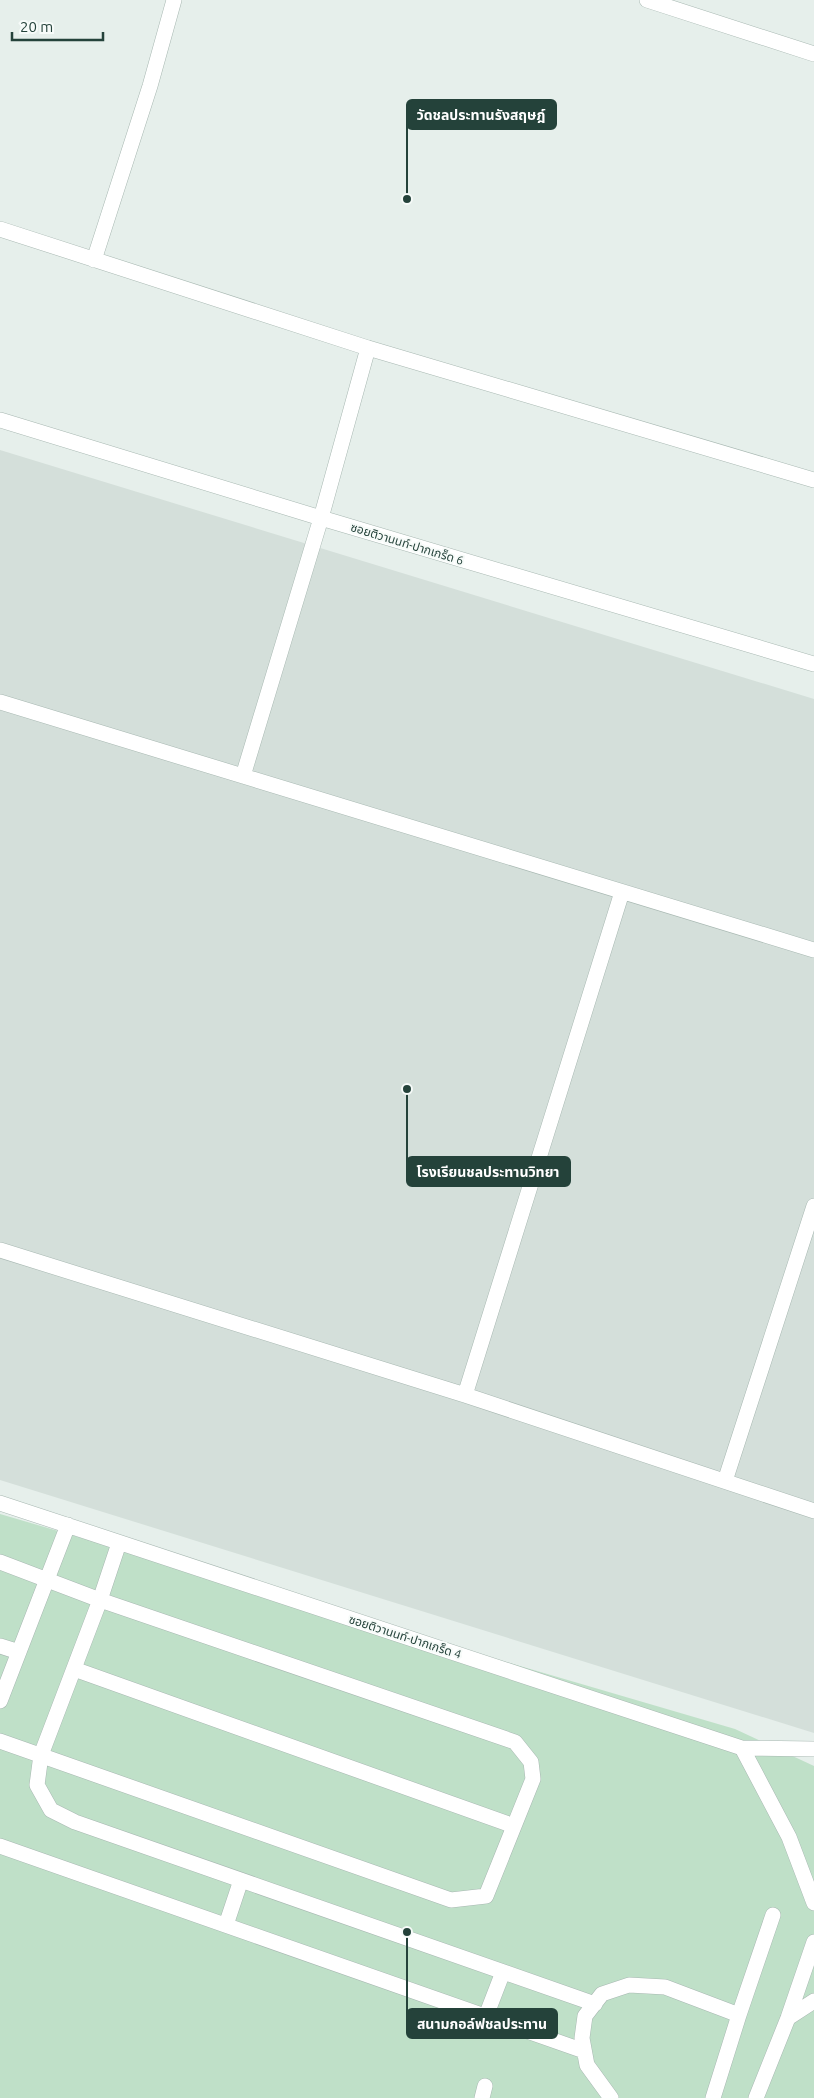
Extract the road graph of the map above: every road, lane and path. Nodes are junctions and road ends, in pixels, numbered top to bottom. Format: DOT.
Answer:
graph roads {
  1 [pos="174,0"];
  2 [pos="648,0"];
  3 [pos="814,54"];
  4 [pos="0,229"];
  5 [pos="94,260"];
  6 [pos="368,348"];
  7 [pos="0,420"];
  8 [pos="814,480"];
  9 [pos="321,518"];
  10 [pos="814,664"];
  11 [pos="0,702"];
  12 [pos="243,776"];
  13 [pos="622,892"];
  14 [pos="814,950"];
  15 [pos="814,1206"];
  16 [pos="0,1250"];
  17 [pos="465,1395"];
  18 [pos="724,1482"];
  19 [pos="0,1503"];
  20 [pos="814,1511"];
  21 [pos="68,1525"];
  22 [pos="119,1543"];
  23 [pos="0,1562"];
  24 [pos="46,1580"];
  25 [pos="100,1600"];
  26 [pos="0,1646"];
  27 [pos="19,1652"];
  28 [pos="74,1669"];
  29 [pos="0,1701"];
  30 [pos="0,1741"];
  31 [pos="742,1748"];
  32 [pos="814,1749"];
  33 [pos="41,1755"];
  34 [pos="514,1826"];
  35 [pos="0,1846"];
  36 [pos="241,1880"];
  37 [pos="814,1903"];
  38 [pos="773,1916"];
  39 [pos="226,1925"];
  40 [pos="814,1942"];
  41 [pos="503,1972"];
  42 [pos="814,2000"];
  43 [pos="595,2004"];
  44 [pos="739,2015"];
  45 [pos="486,2016"];
  46 [pos="788,2018"];
  47 [pos="584,2051"];
  48 [pos="611,2098"];
  49 [pos="713,2098"];
  50 [pos="756,2098"];
  1 -- 5 [label="street"];
  2 -- 3 [label="street"];
  4 -- 5 [label="street"];
  5 -- 6 [label="street"];
  6 -- 8 [label="street"];
  6 -- 9 [label="street"];
  7 -- 9 [label="street, ซอยติวานนท์-ปากเกร็ด 6"];
  9 -- 10 [label="street, ซอยติวานนท์-ปากเกร็ด 6"];
  9 -- 12 [label="street"];
  11 -- 12 [label="street"];
  12 -- 13 [label="street"];
  13 -- 14 [label="street"];
  13 -- 17 [label="street"];
  15 -- 18 [label="street"];
  16 -- 17 [label="street"];
  17 -- 18 [label="street"];
  18 -- 20 [label="street"];
  19 -- 21 [label="street, ซอยติวานนท์-ปากเกร็ด 4"];
  21 -- 22 [label="street, ซอยติวานนท์-ปากเกร็ด 4"];
  21 -- 24 [label="street"];
  22 -- 25 [label="street"];
  22 -- 31 [label="street, ซอยติวานนท์-ปากเกร็ด 4"];
  23 -- 24 [label="street"];
  24 -- 25 [label="street"];
  24 -- 27 [label="street"];
  25 -- 28 [label="street"];
  25 -- 34 [label="street"];
  26 -- 27 [label="street"];
  27 -- 29 [label="street"];
  28 -- 33 [label="street"];
  28 -- 34 [label="street"];
  30 -- 33 [label="street"];
  31 -- 32 [label="street, ซอยติวานนท์-ปากเกร็ด 4"];
  31 -- 37 [label="street"];
  33 -- 34 [label="street"];
  33 -- 36 [label="street"];
  35 -- 39 [label="street"];
  36 -- 39 [label="street"];
  36 -- 41 [label="street"];
  38 -- 44 [label="street"];
  39 -- 45 [label="street"];
  40 -- 46 [label="street"];
  41 -- 43 [label="street"];
  41 -- 45 [label="street"];
  42 -- 46 [label="street"];
  43 -- 44 [label="street"];
  43 -- 47 [label="street"];
  44 -- 49 [label="street"];
  45 -- 47 [label="street"];
  46 -- 50 [label="street"];
  47 -- 48 [label="street"];
}
